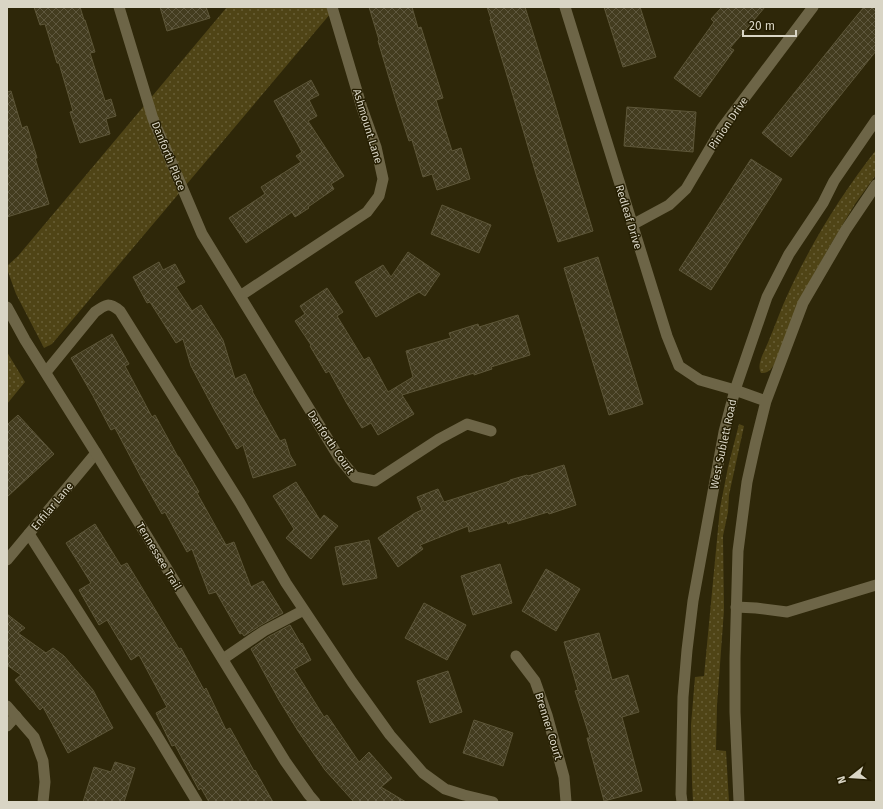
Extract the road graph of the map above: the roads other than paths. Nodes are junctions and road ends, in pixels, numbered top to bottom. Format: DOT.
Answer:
graph roads {
  1 [pos="119,7"];
  2 [pos="332,7"];
  3 [pos="565,7"];
  4 [pos="813,7"];
  5 [pos="876,120"];
  6 [pos="876,185"];
  7 [pos="632,225"];
  8 [pos="240,296"];
  9 [pos="7,307"];
  10 [pos="46,372"];
  11 [pos="734,390"];
  12 [pos="766,401"];
  13 [pos="491,430"];
  14 [pos="96,453"];
  15 [pos="29,534"];
  16 [pos="7,560"];
  17 [pos="876,585"];
  18 [pos="736,607"];
  19 [pos="304,610"];
  20 [pos="516,656"];
  21 [pos="223,659"];
  22 [pos="7,706"];
  23 [pos="16,716"];
  24 [pos="7,726"];
  25 [pos="43,802"];
  26 [pos="197,802"];
  27 [pos="316,802"];
  28 [pos="494,802"];
  29 [pos="566,802"];
  30 [pos="682,802"];
  31 [pos="739,802"];
  1 -- 8 [label="street, Danforth Place"];
  2 -- 8 [label="street, Ashmount Lane"];
  3 -- 7 [label="street, Redleaf Drive"];
  4 -- 7 [label="street, Pinion Drive"];
  5 -- 11 [label="street, West Sublett Road"];
  6 -- 12 [label="street"];
  7 -- 11 [label="street, Redleaf Drive"];
  8 -- 13 [label="street, Danforth Court"];
  9 -- 10 [label="street, Tennessee Trail"];
  10 -- 14 [label="street, Tennessee Trail"];
  10 -- 19 [label="street"];
  11 -- 12 [label="street, Redleaf Drive"];
  11 -- 30 [label="street, West Sublett Road"];
  12 -- 18 [label="street"];
  14 -- 15 [label="street, Enfilar Lane"];
  14 -- 21 [label="street, Tennessee Trail"];
  15 -- 16 [label="street, Enfilar Lane"];
  15 -- 26 [label="street"];
  17 -- 18 [label="street"];
  18 -- 31 [label="street"];
  19 -- 21 [label="street"];
  19 -- 28 [label="street"];
  20 -- 29 [label="street, Brenner Court"];
  21 -- 27 [label="street, Tennessee Trail"];
  22 -- 23 [label="street"];
  23 -- 24 [label="street"];
  23 -- 25 [label="street"];
}
